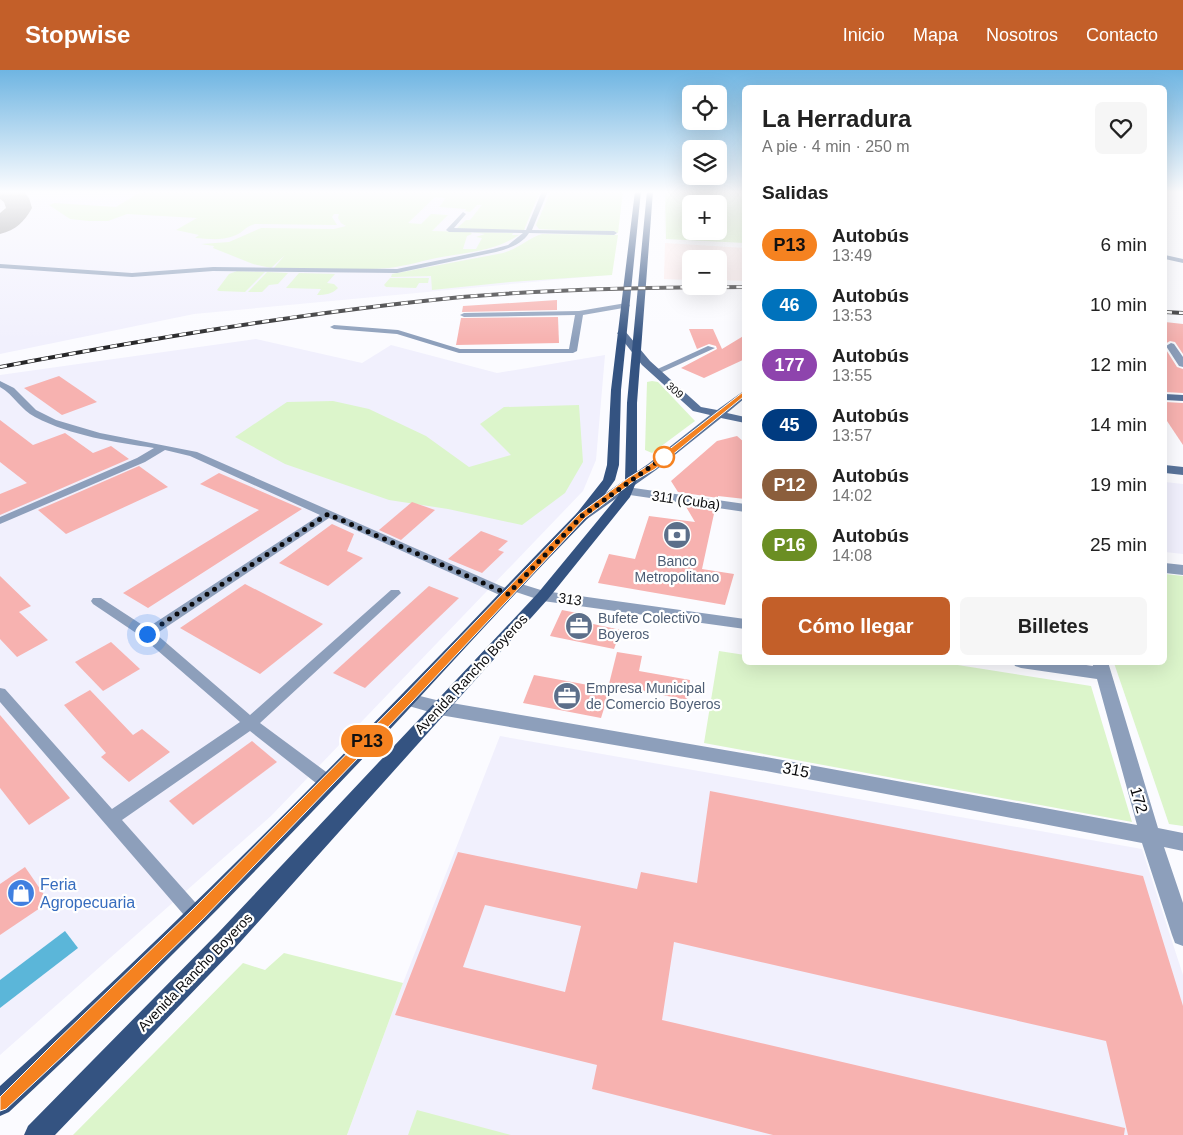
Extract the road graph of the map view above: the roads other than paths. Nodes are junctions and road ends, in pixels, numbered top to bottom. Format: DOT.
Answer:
graph roads {
  1 [pos="518,241"];
  2 [pos="633,241"];
  3 [pos="646,241"];
  4 [pos="1167,257"];
  5 [pos="1183,261"];
  6 [pos="0,266"];
  7 [pos="626,305"];
  8 [pos="579,313"];
  9 [pos="464,315"];
  10 [pos="334,327"];
  11 [pos="622,332"];
  12 [pos="1168,346"];
  13 [pos="1183,347"];
  14 [pos="711,348"];
  15 [pos="636,350"];
  16 [pos="1183,364"];
  17 [pos="655,372"];
  18 [pos="0,384"];
  19 [pos="742,395"];
  20 [pos="1167,396"];
  21 [pos="1183,398"];
  22 [pos="717,414"];
  23 [pos="742,419"];
  24 [pos="164,447"];
  25 [pos="1167,469"];
  26 [pos="1183,471"];
  27 [pos="629,485"];
  28 [pos="742,507"];
  29 [pos="328,514"];
  30 [pos="582,516"];
  31 [pos="0,521"];
  32 [pos="1167,568"];
  33 [pos="1183,570"];
  34 [pos="512,590"];
  35 [pos="395,593"];
  36 [pos="543,596"];
  37 [pos="97,601"];
  38 [pos="742,624"];
  39 [pos="147,634"];
  40 [pos="1062,665"];
  41 [pos="1102,668"];
  42 [pos="0,693"];
  43 [pos="408,699"];
  44 [pos="440,708"];
  45 [pos="250,723"];
  46 [pos="327,782"];
  47 [pos="112,818"];
  48 [pos="1150,836"];
  49 [pos="1183,842"];
  50 [pos="196,916"];
  51 [pos="1183,935"];
  52 [pos="0,1103"];
  53 [pos="37,1135"];
  1 -- 6 [label="lane"];
  2 -- 7 [label="main road"];
  3 -- 15 [label="main road"];
  4 -- 5 [label="street"];
  7 -- 8 [label="lane"];
  7 -- 11 [label="main road"];
  8 -- 9 [label="lane"];
  8 -- 10 [label="lane"];
  11 -- 15 [label="main road, 309"];
  11 -- 30 [label="main road"];
  12 -- 13 [label="street"];
  12 -- 16 [label="street"];
  14 -- 17 [label="lane"];
  15 -- 17 [label="main road, 309"];
  15 -- 27 [label="main road"];
  17 -- 22 [label="main road, 309"];
  18 -- 24 [label="lane"];
  19 -- 22 [label="main road"];
  20 -- 21 [label="main road"];
  22 -- 23 [label="main road, 309"];
  22 -- 27 [label="main road"];
  24 -- 29 [label="lane"];
  24 -- 31 [label="lane"];
  25 -- 26 [label="main road"];
  27 -- 28 [label="street, 311 (Cuba)"];
  27 -- 30 [label="main road"];
  27 -- 36 [label="main road, Avenida Rancho Boyeros"];
  29 -- 34 [label="lane"];
  29 -- 39 [label="lane"];
  30 -- 34 [label="main road"];
  32 -- 33 [label="street"];
  34 -- 36 [label="street, 313"];
  34 -- 43 [label="main road"];
  35 -- 45 [label="lane"];
  36 -- 38 [label="street, 313"];
  36 -- 44 [label="main road, Avenida Rancho Boyeros"];
  37 -- 39 [label="lane"];
  39 -- 45 [label="lane"];
  40 -- 41 [label="street"];
  41 -- 48 [label="street, 172"];
  42 -- 47 [label="lane"];
  43 -- 44 [label="street, 315"];
  43 -- 46 [label="main road"];
  44 -- 48 [label="street, 315"];
  44 -- 53 [label="main road, Avenida Rancho Boyeros"];
  45 -- 46 [label="lane"];
  45 -- 47 [label="lane"];
  46 -- 50 [label="main road"];
  47 -- 50 [label="lane"];
  48 -- 49 [label="street, 315"];
  48 -- 51 [label="street, 172"];
  50 -- 52 [label="main road"];
}
